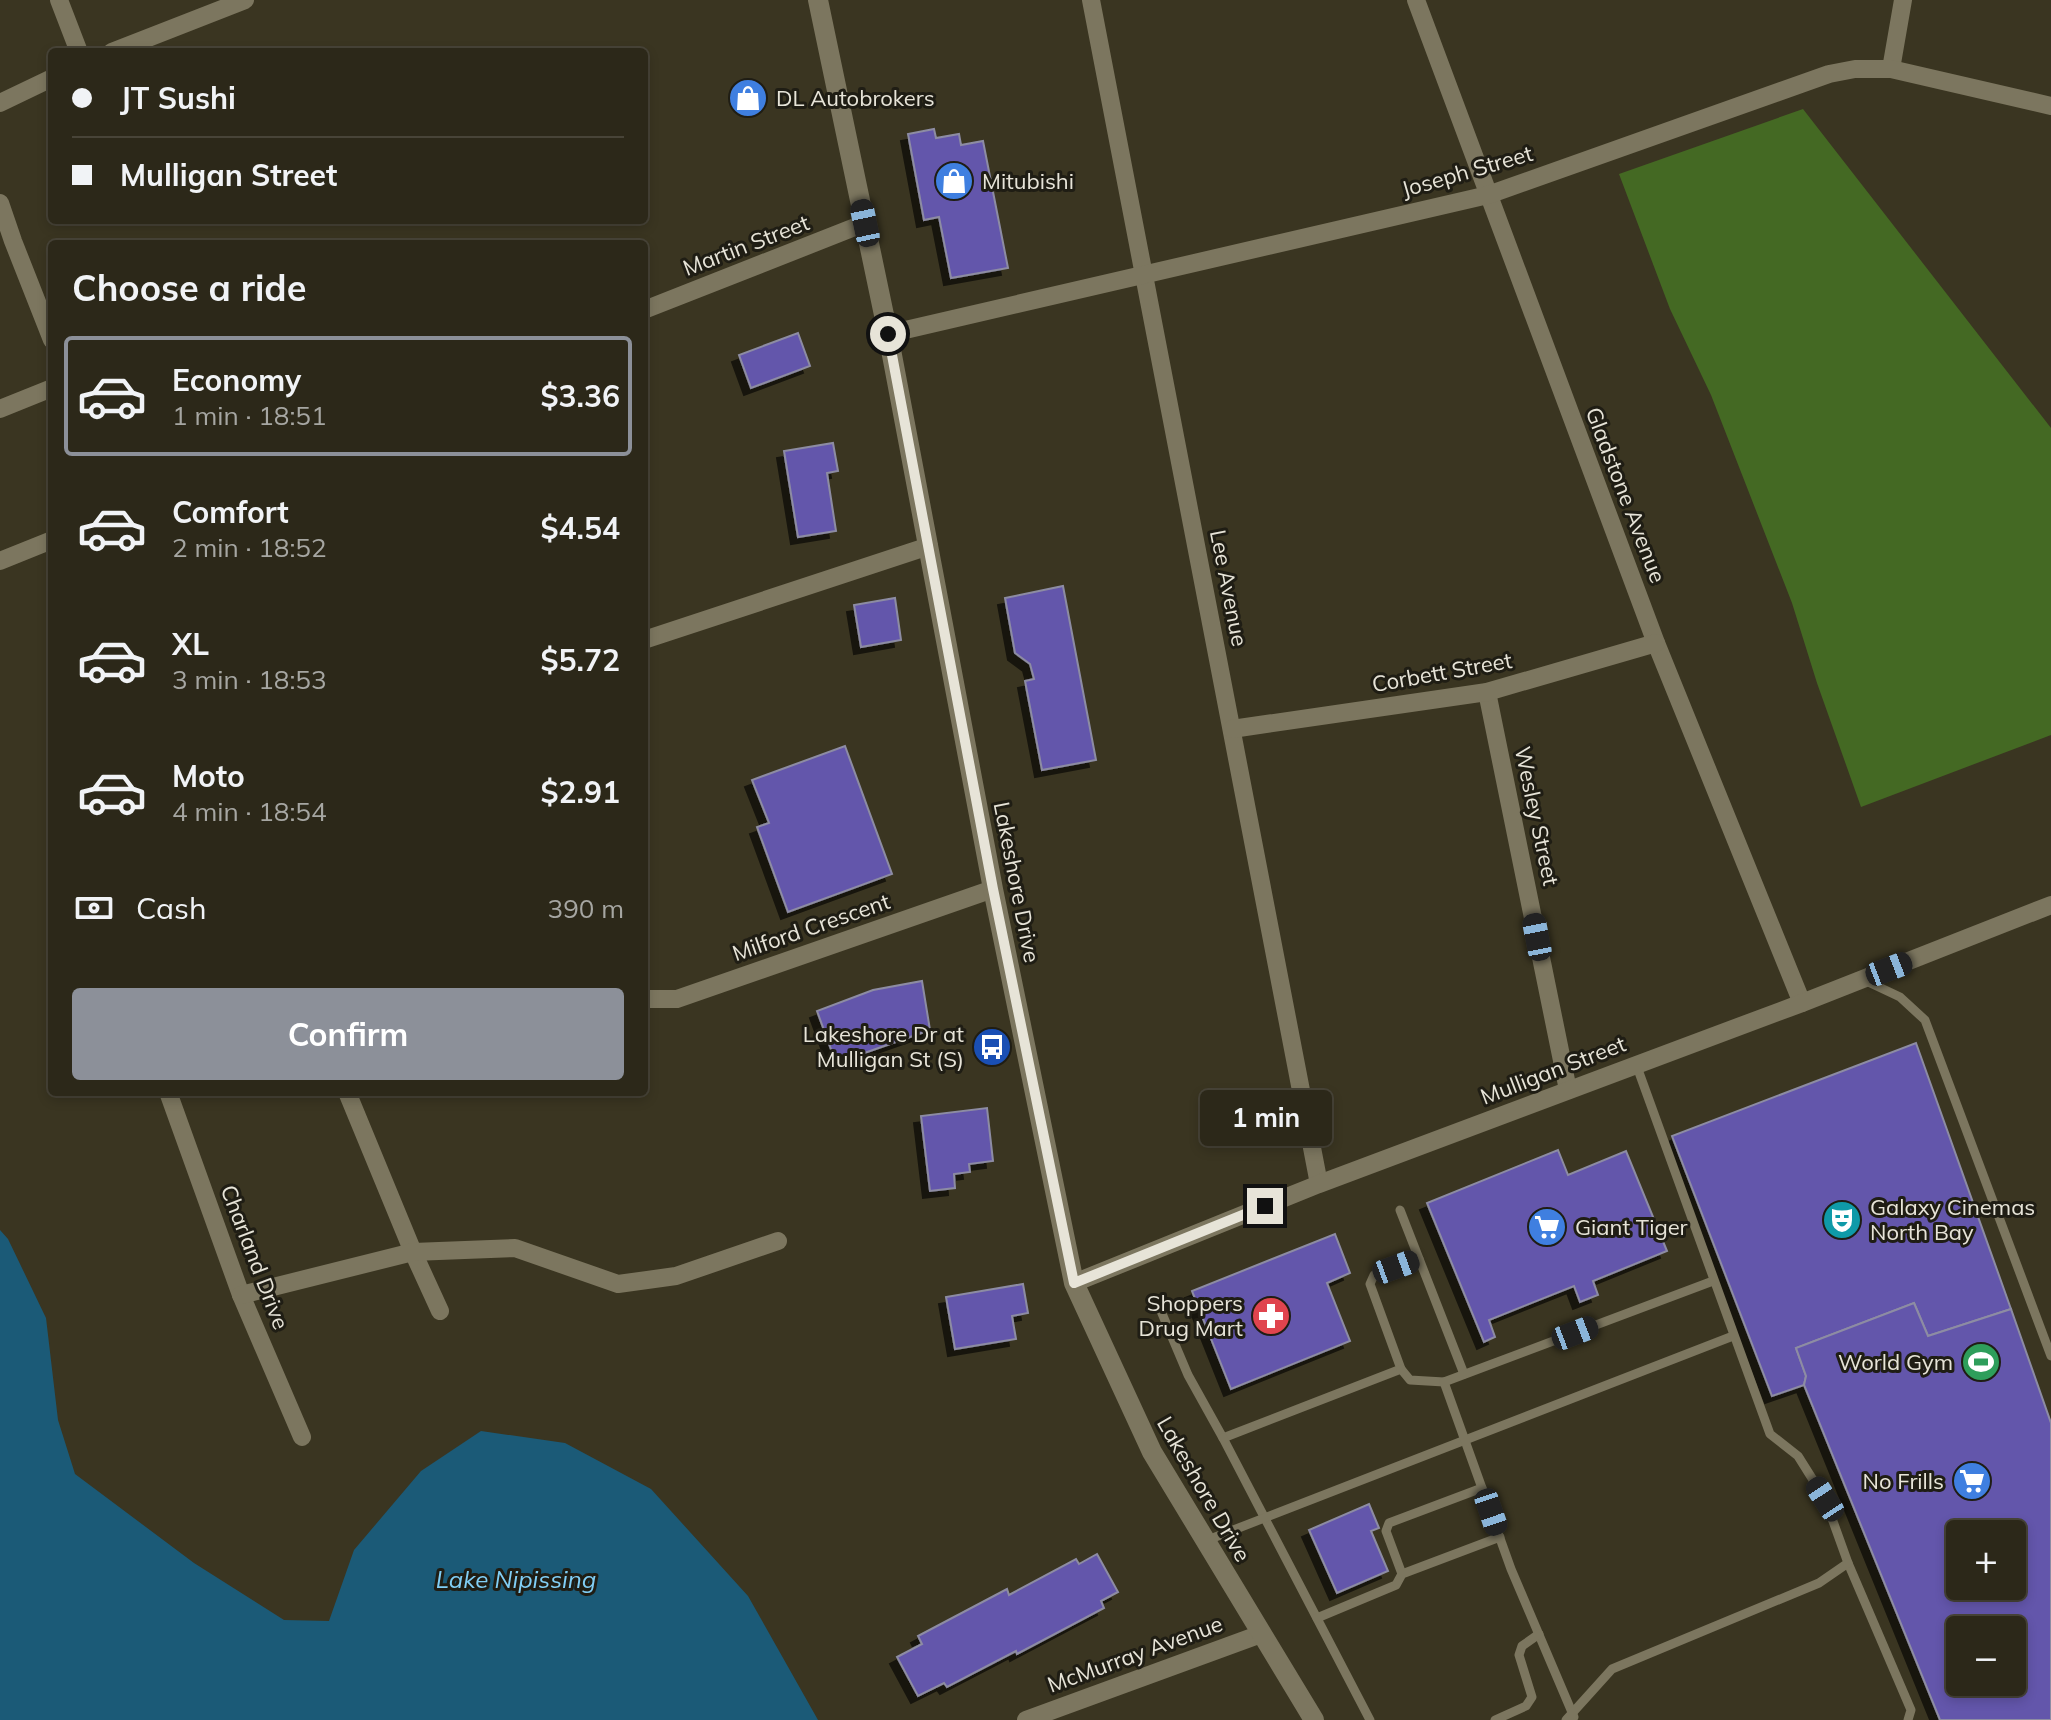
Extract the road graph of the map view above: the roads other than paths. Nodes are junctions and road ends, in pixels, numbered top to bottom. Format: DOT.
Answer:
graph roads {
  1 [pos="59,0"];
  2 [pos="245,0"];
  3 [pos="818,0"];
  4 [pos="1091,0"];
  5 [pos="1416,0"];
  6 [pos="1903,0"];
  7 [pos="77,48"];
  8 [pos="122,48"];
  9 [pos="1891,69"];
  10 [pos="48,80"];
  11 [pos="0,103"];
  12 [pos="2051,106"];
  13 [pos="1488,195"];
  14 [pos="0,203"];
  15 [pos="865,223"];
  16 [pos="6,243"];
  17 [pos="1144,274"];
  18 [pos="648,308"];
  19 [pos="48,332"];
  20 [pos="888,334"];
  21 [pos="48,390"];
  22 [pos="0,409"];
  23 [pos="48,542"];
  24 [pos="929,546"];
  25 [pos="0,561"];
  26 [pos="648,639"];
  27 [pos="1656,643"];
  28 [pos="1487,692"];
  29 [pos="1232,729"];
  30 [pos="993,889"];
  31 [pos="2051,905"];
  32 [pos="1862,979"];
  33 [pos="648,999"];
  34 [pos="1802,1003"];
  35 [pos="1636,1064"];
  36 [pos="1568,1090"];
  37 [pos="169,1096"];
  38 [pos="349,1096"];
  39 [pos="1319,1184"];
  40 [pos="1400,1210"];
  41 [pos="778,1241"];
  42 [pos="413,1252"];
  43 [pos="1419,1259"];
  44 [pos="1713,1281"];
  45 [pos="1074,1283"];
  46 [pos="241,1295"];
  47 [pos="1158,1304"];
  48 [pos="440,1311"];
  49 [pos="1733,1336"];
  50 [pos="2051,1356"];
  51 [pos="1401,1369"];
  52 [pos="1464,1374"];
  53 [pos="1444,1382"];
  54 [pos="302,1437"];
  55 [pos="1223,1438"];
  56 [pos="1466,1440"];
  57 [pos="1482,1488"];
  58 [pos="1265,1517"];
  59 [pos="1500,1537"];
  60 [pos="1205,1541"];
  61 [pos="1848,1563"];
  62 [pos="1402,1574"];
  63 [pos="1317,1618"];
  64 [pos="1261,1634"];
  65 [pos="1539,1634"];
  66 [pos="1571,1718"];
  67 [pos="1026,1720"];
  68 [pos="1314,1720"];
  69 [pos="1370,1720"];
  70 [pos="1495,1720"];
  71 [pos="1908,1720"];
  1 -- 7 [label="street"];
  2 -- 8 [label="street"];
  3 -- 15 [label="main road, Lakeshore Drive"];
  4 -- 17 [label="street, Lee Avenue"];
  5 -- 13 [label="street, Gladstone Avenue"];
  6 -- 9 [label="street"];
  9 -- 12 [label="street, Joseph Street"];
  9 -- 13 [label="street, Joseph Street"];
  10 -- 11 [label="street"];
  13 -- 17 [label="street, Joseph Street"];
  13 -- 27 [label="street, Gladstone Avenue"];
  14 -- 16 [label="street"];
  15 -- 18 [label="street, Martin Street"];
  15 -- 20 [label="main road, Lakeshore Drive"];
  16 -- 19 [label="street"];
  17 -- 20 [label="street, Joseph Street"];
  17 -- 29 [label="street, Lee Avenue"];
  20 -- 24 [label="main road, Lakeshore Drive"];
  21 -- 22 [label="street"];
  23 -- 25 [label="street"];
  24 -- 26 [label="street"];
  24 -- 30 [label="main road, Lakeshore Drive"];
  27 -- 28 [label="street, Corbett Street"];
  27 -- 34 [label="street, Gladstone Avenue"];
  28 -- 29 [label="street, Corbett Street"];
  28 -- 36 [label="street, Wesley Street"];
  29 -- 39 [label="street, Lee Avenue"];
  30 -- 33 [label="street, Milford Crescent"];
  30 -- 45 [label="main road, Lakeshore Drive"];
  31 -- 32 [label="street, Mulligan Street"];
  32 -- 34 [label="street, Mulligan Street"];
  32 -- 50 [label="lane"];
  34 -- 35 [label="street, Mulligan Street"];
  35 -- 36 [label="street, Mulligan Street"];
  35 -- 44 [label="lane"];
  36 -- 39 [label="street, Mulligan Street"];
  37 -- 46 [label="street, Charland Drive"];
  38 -- 42 [label="street"];
  39 -- 45 [label="street, Mulligan Street"];
  40 -- 43 [label="lane"];
  41 -- 42 [label="street"];
  42 -- 46 [label="street"];
  42 -- 48 [label="street"];
  43 -- 51 [label="lane"];
  43 -- 52 [label="lane"];
  44 -- 49 [label="lane"];
  44 -- 52 [label="lane"];
  45 -- 60 [label="main road, Lakeshore Drive"];
  46 -- 54 [label="street, Charland Drive"];
  47 -- 55 [label="lane"];
  49 -- 56 [label="lane"];
  49 -- 61 [label="lane"];
  51 -- 53 [label="lane"];
  51 -- 55 [label="lane"];
  52 -- 53 [label="lane"];
  53 -- 56 [label="lane"];
  55 -- 58 [label="lane"];
  56 -- 57 [label="lane"];
  56 -- 58 [label="lane"];
  57 -- 59 [label="lane"];
  57 -- 62 [label="lane"];
  58 -- 60 [label="lane"];
  58 -- 63 [label="lane"];
  59 -- 62 [label="lane"];
  59 -- 65 [label="lane"];
  60 -- 64 [label="main road, Lakeshore Drive"];
  61 -- 66 [label="lane"];
  61 -- 71 [label="lane"];
  62 -- 63 [label="lane"];
  63 -- 69 [label="lane"];
  64 -- 67 [label="street, McMurray Avenue"];
  64 -- 68 [label="main road, Lakeshore Drive"];
  65 -- 66 [label="lane"];
  65 -- 70 [label="lane"];
}
